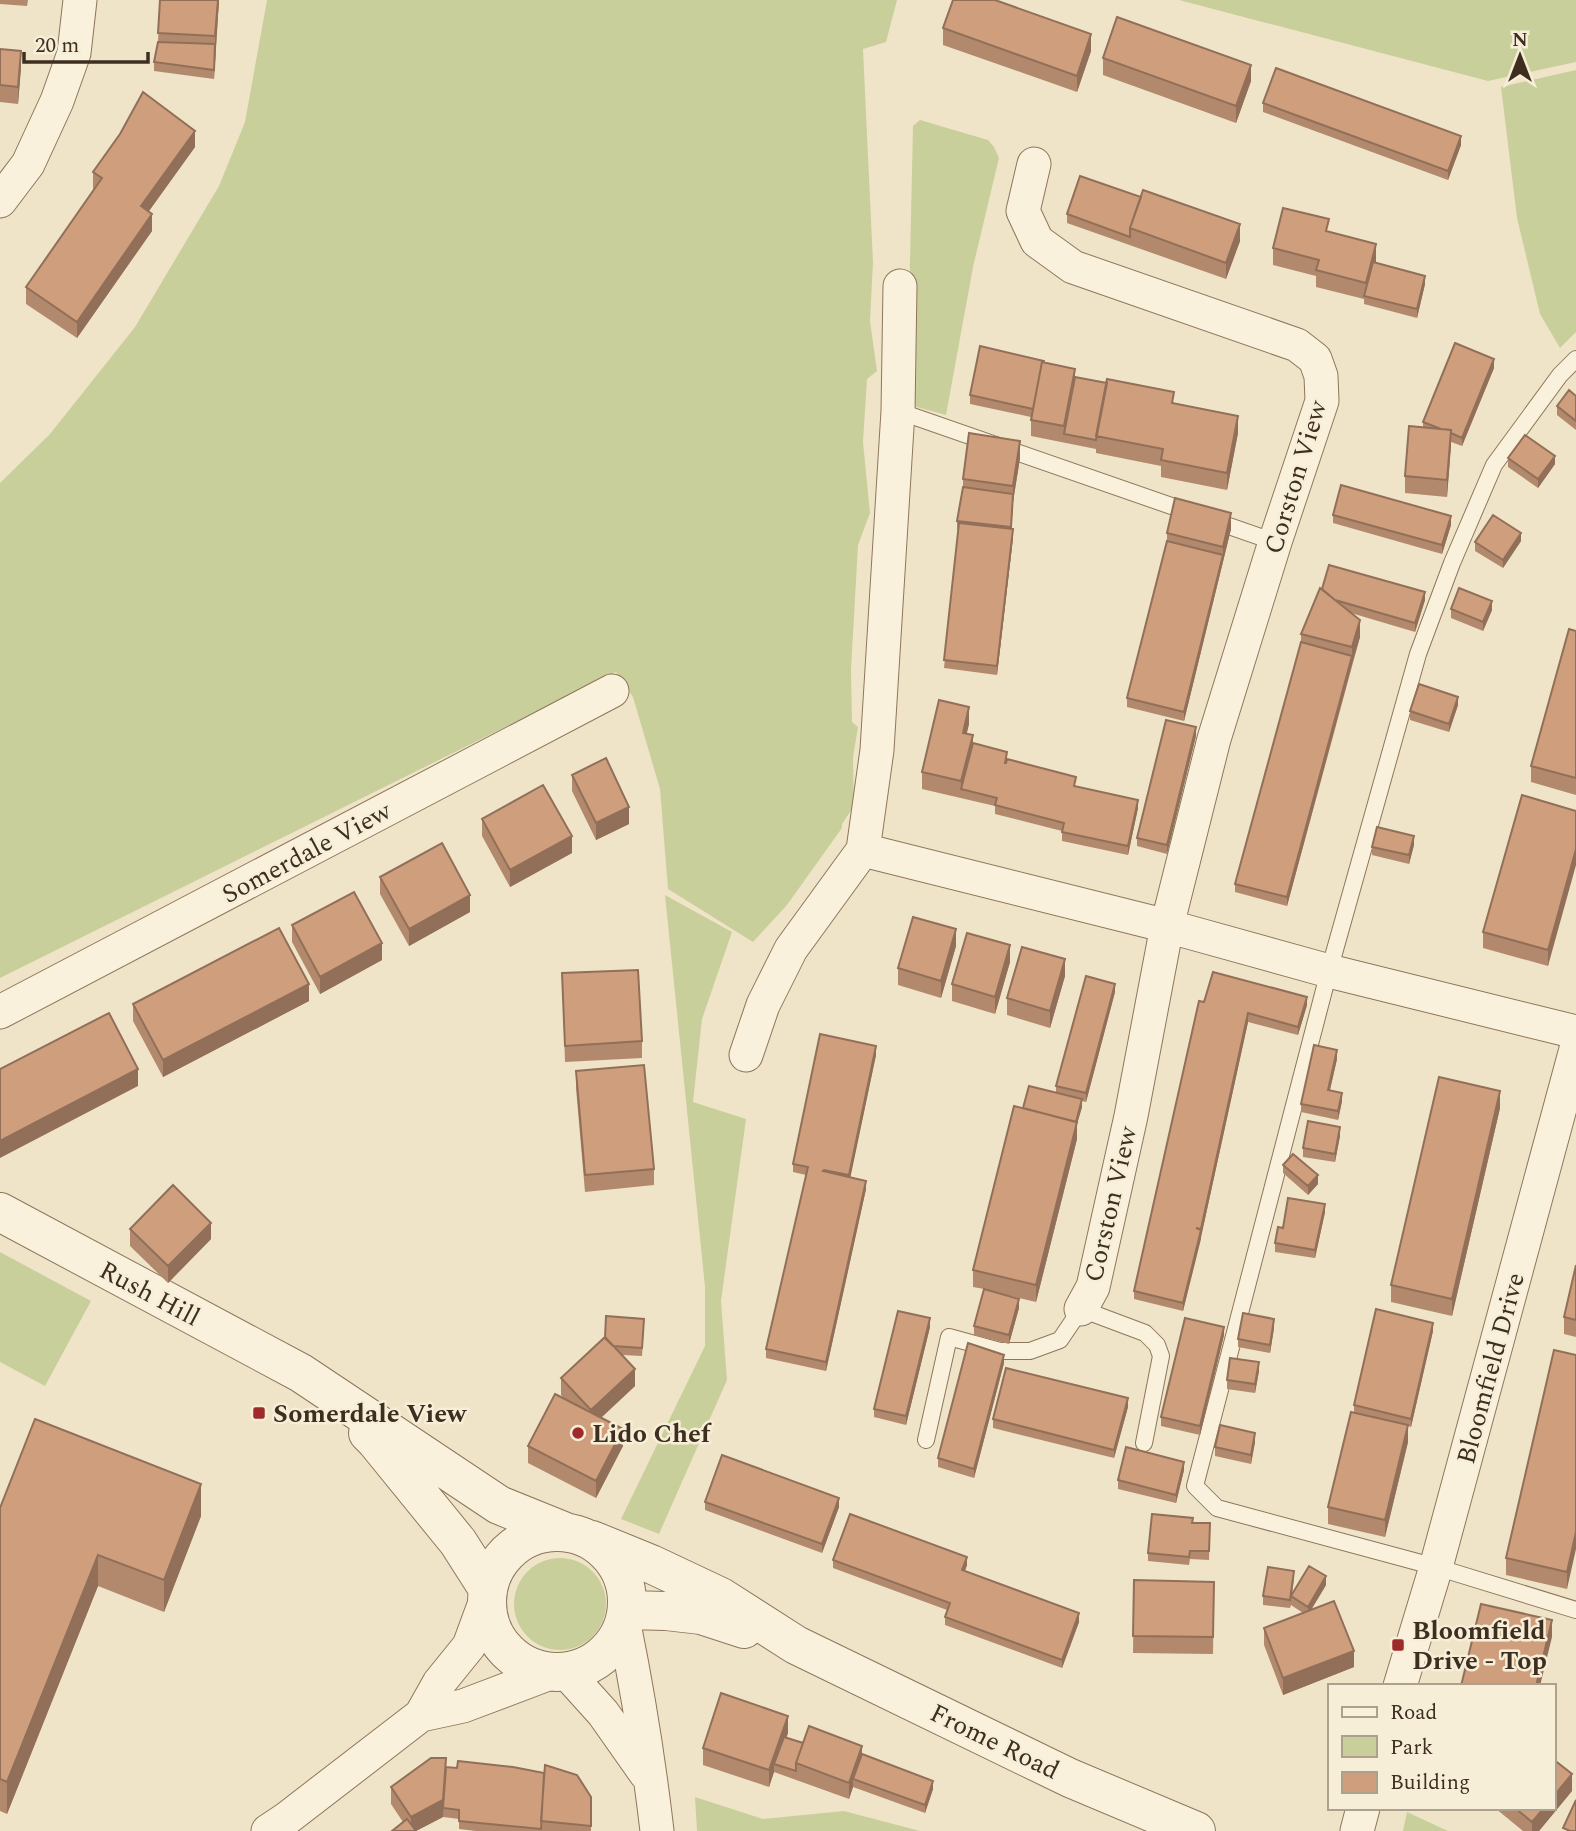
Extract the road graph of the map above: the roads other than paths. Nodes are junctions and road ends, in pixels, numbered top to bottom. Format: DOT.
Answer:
graph roads {
  1 [pos="80,0"];
  2 [pos="1034,164"];
  3 [pos="0,201"];
  4 [pos="900,286"];
  5 [pos="1576,359"];
  6 [pos="898,411"];
  7 [pos="1275,542"];
  8 [pos="612,691"];
  9 [pos="863,850"];
  10 [pos="1167,926"];
  11 [pos="1329,971"];
  12 [pos="0,1012"];
  13 [pos="1576,1032"];
  14 [pos="1576,1049"];
  15 [pos="746,1055"];
  16 [pos="0,1212"];
  17 [pos="1081,1309"];
  18 [pos="301,1373"];
  19 [pos="926,1440"];
  20 [pos="1144,1443"];
  21 [pos="579,1536"];
  22 [pos="1436,1567"];
  23 [pos="488,1593"];
  24 [pos="1576,1610"];
  25 [pos="626,1617"];
  26 [pos="796,1644"];
  27 [pos="560,1672"];
  28 [pos="1401,1684"];
  29 [pos="421,1715"];
  30 [pos="651,1782"];
  31 [pos="1362,1810"];
  32 [pos="268,1831"];
  33 [pos="657,1831"];
  34 [pos="1196,1831"];
  35 [pos="1357,1831"];
  1 -- 3 [label="street"];
  2 -- 7 [label="street, Corston View"];
  4 -- 6 [label="street"];
  5 -- 11 [label="lane"];
  6 -- 7 [label="lane"];
  6 -- 9 [label="street"];
  7 -- 10 [label="street, Corston View"];
  8 -- 12 [label="street, Somerdale View"];
  9 -- 10 [label="street"];
  9 -- 15 [label="street"];
  10 -- 11 [label="street"];
  10 -- 17 [label="street, Corston View"];
  11 -- 13 [label="street"];
  11 -- 22 [label="lane"];
  14 -- 22 [label="street, Bloomfield Drive"];
  16 -- 18 [label="street, Rush Hill"];
  17 -- 19 [label="lane, Corston View"];
  17 -- 20 [label="lane"];
  18 -- 21 [label="street, Rush Hill"];
  18 -- 23 [label="street, Rush Hill"];
  21 -- 23 [label="street"];
  21 -- 25 [label="street"];
  21 -- 26 [label="street, Frome Road"];
  22 -- 24 [label="lane"];
  22 -- 28 [label="street, Bloomfield Drive"];
  23 -- 27 [label="street"];
  23 -- 29 [label="street"];
  25 -- 26 [label="street, Frome Road"];
  25 -- 27 [label="street"];
  25 -- 30 [label="street"];
  26 -- 34 [label="street, Frome Road"];
  27 -- 29 [label="street"];
  27 -- 30 [label="street"];
  29 -- 32 [label="street"];
  30 -- 33 [label="street"];
  31 -- 35 [label="street"];
}
